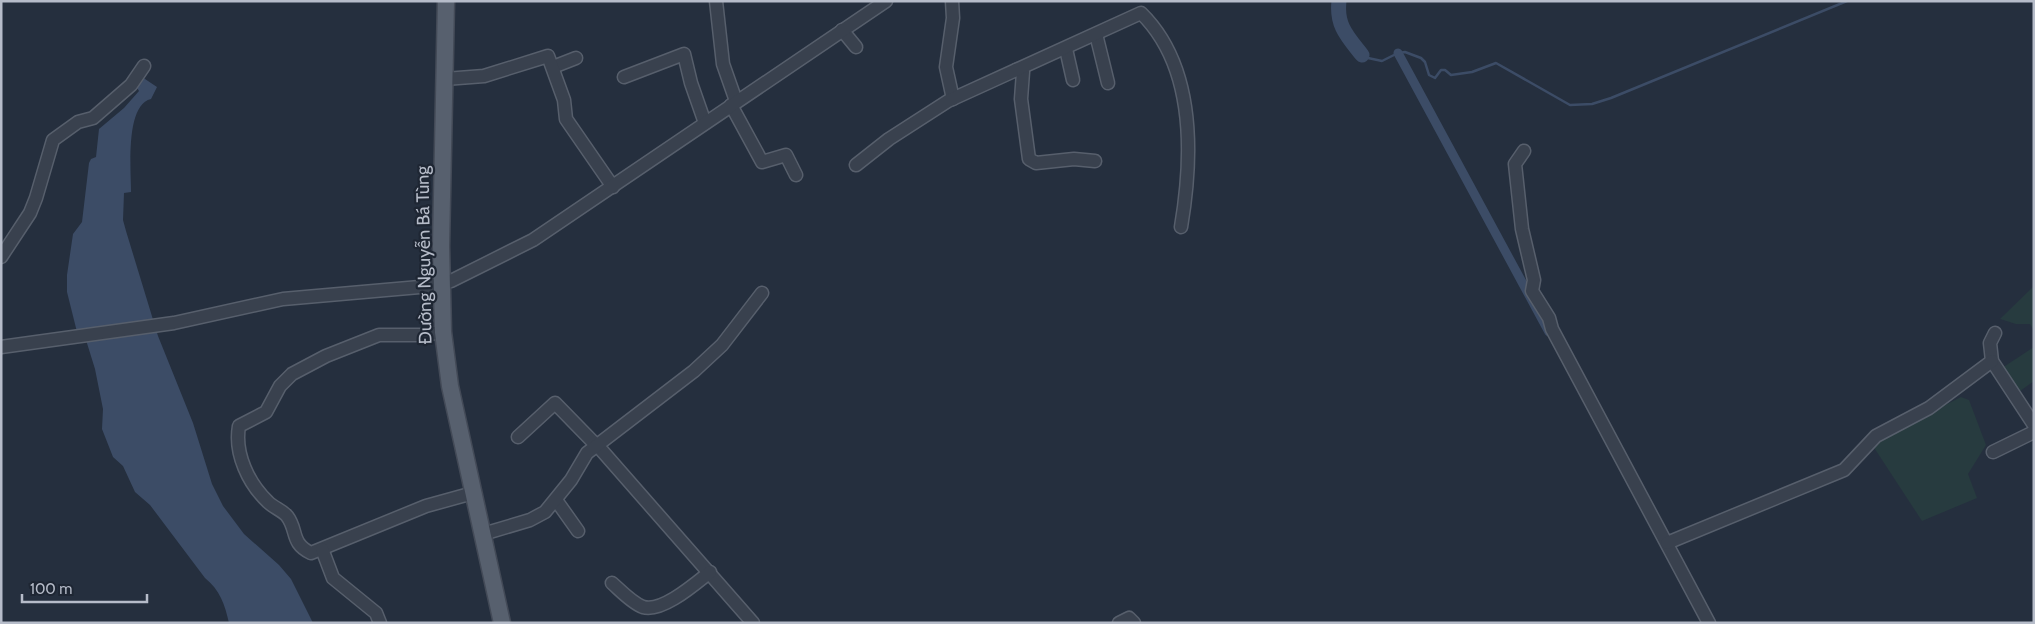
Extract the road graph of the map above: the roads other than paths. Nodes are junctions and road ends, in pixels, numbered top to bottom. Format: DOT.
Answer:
graph roads {
  1 [pos="446,1"];
  2 [pos="716,1"];
  3 [pos="886,1"];
  4 [pos="952,1"];
  5 [pos="842,30"];
  6 [pos="1096,34"];
  7 [pos="856,46"];
  8 [pos="1066,49"];
  9 [pos="576,58"];
  10 [pos="144,66"];
  11 [pos="553,67"];
  12 [pos="445,70"];
  13 [pos="1016,70"];
  14 [pos="624,77"];
  15 [pos="1073,80"];
  16 [pos="1108,83"];
  17 [pos="953,98"];
  18 [pos="734,103"];
  19 [pos="705,123"];
  20 [pos="1524,151"];
  21 [pos="1095,161"];
  22 [pos="856,165"];
  23 [pos="796,175"];
  24 [pos="613,187"];
  25 [pos="1181,227"];
  26 [pos="1,257"];
  27 [pos="441,284"];
  28 [pos="762,294"];
  29 [pos="443,332"];
  30 [pos="1995,333"];
  31 [pos="1,347"];
  32 [pos="1992,361"];
  33 [pos="2034,425"];
  34 [pos="2034,432"];
  35 [pos="518,437"];
  36 [pos="596,445"];
  37 [pos="1993,452"];
  38 [pos="473,493"];
  39 [pos="556,500"];
  40 [pos="578,531"];
  41 [pos="483,534"];
  42 [pos="1667,543"];
  43 [pos="322,549"];
  44 [pos="710,572"];
  45 [pos="612,583"];
  46 [pos="380,623"];
  47 [pos="502,623"];
  48 [pos="753,623"];
  49 [pos="1119,623"];
  50 [pos="1134,623"];
  51 [pos="1709,623"];
  1 -- 12 [label="main road, Đường Nguyễn Bá Tùng"];
  2 -- 18 [label="street"];
  3 -- 5 [label="street"];
  4 -- 17 [label="street"];
  5 -- 7 [label="street"];
  5 -- 18 [label="street"];
  6 -- 8 [label="street"];
  6 -- 16 [label="street"];
  6 -- 25 [label="street"];
  8 -- 13 [label="street"];
  8 -- 15 [label="street"];
  9 -- 11 [label="street"];
  10 -- 26 [label="street"];
  11 -- 12 [label="street"];
  11 -- 24 [label="street"];
  12 -- 27 [label="main road, Đường Nguyễn Bá Tùng"];
  13 -- 17 [label="street"];
  13 -- 21 [label="street"];
  14 -- 19 [label="street"];
  17 -- 22 [label="street"];
  18 -- 19 [label="street"];
  18 -- 23 [label="street"];
  19 -- 24 [label="street"];
  20 -- 42 [label="street"];
  24 -- 27 [label="street"];
  27 -- 29 [label="main road, Đường Nguyễn Bá Tùng"];
  27 -- 31 [label="street"];
  28 -- 36 [label="street"];
  29 -- 38 [label="main road, Đường Nguyễn Bá Tùng"];
  29 -- 43 [label="street"];
  30 -- 32 [label="street"];
  32 -- 33 [label="street"];
  32 -- 42 [label="street"];
  34 -- 37 [label="street"];
  35 -- 36 [label="street"];
  36 -- 39 [label="street"];
  36 -- 44 [label="street"];
  38 -- 41 [label="main road, Đường Nguyễn Bá Tùng"];
  38 -- 43 [label="street"];
  39 -- 40 [label="street"];
  39 -- 41 [label="street"];
  41 -- 47 [label="main road, Đường Nguyễn Bá Tùng"];
  42 -- 51 [label="street"];
  43 -- 46 [label="street"];
  44 -- 45 [label="street"];
  44 -- 48 [label="street"];
  49 -- 50 [label="street"];
}
